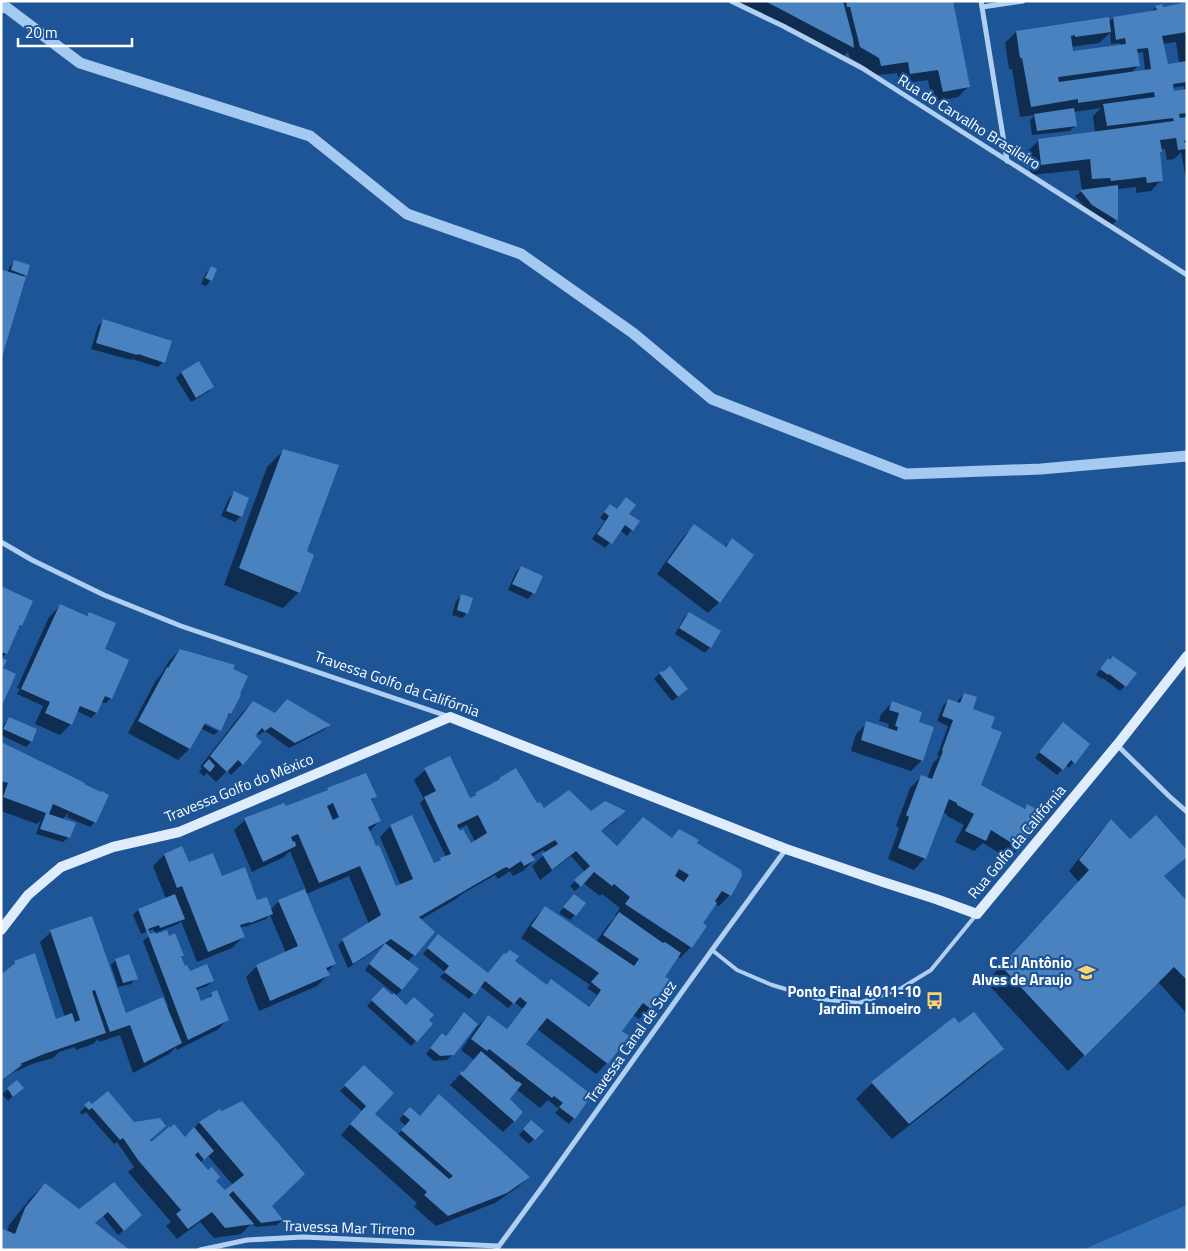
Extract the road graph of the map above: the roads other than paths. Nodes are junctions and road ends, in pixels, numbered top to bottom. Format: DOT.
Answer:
graph roads {
  1 [pos="731,1"];
  2 [pos="1023,1"];
  3 [pos="982,4"];
  4 [pos="1007,161"];
  5 [pos="1187,275"];
  6 [pos="1,542"];
  7 [pos="1187,656"];
  8 [pos="450,717"];
  9 [pos="1117,745"];
  10 [pos="1187,812"];
  11 [pos="786,849"];
  12 [pos="977,914"];
  13 [pos="1,930"];
  14 [pos="712,950"];
  15 [pos="497,1248"];
  16 [pos="200,1250"];
  1 -- 4 [label="street, Rua do Carvalho Brasileiro"];
  2 -- 3 [label="street"];
  3 -- 4 [label="street"];
  4 -- 5 [label="street, Rua do Carvalho Brasileiro"];
  6 -- 8 [label="street, Travessa Golfo da Califórnia"];
  7 -- 9 [label="street, Rua Golfo da Califórnia"];
  8 -- 11 [label="street, Travessa Golfo da Califórnia"];
  8 -- 13 [label="street, Travessa Golfo do México"];
  9 -- 10 [label="street"];
  9 -- 12 [label="street, Rua Golfo da Califórnia"];
  11 -- 12 [label="street, Rua Golfo da Califórnia"];
  11 -- 14 [label="street, Travessa Canal de Suez"];
  12 -- 14 [label="lane"];
  14 -- 15 [label="street, Travessa Canal de Suez"];
  15 -- 16 [label="street, Travessa Mar Tirreno"];
}
